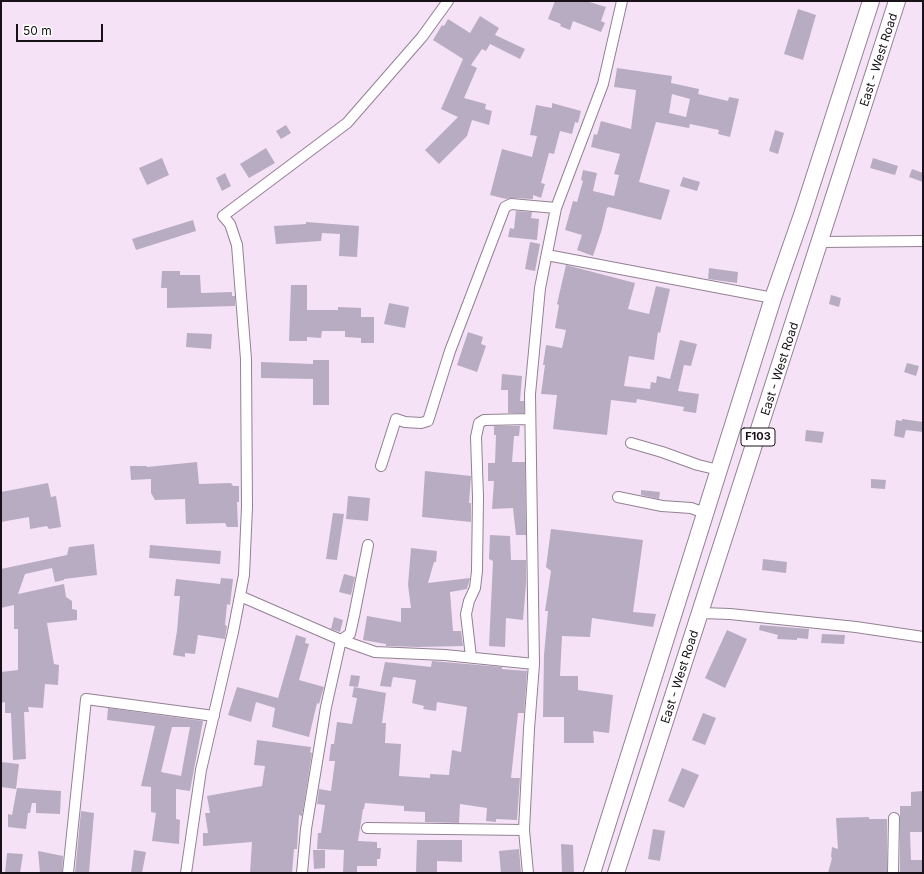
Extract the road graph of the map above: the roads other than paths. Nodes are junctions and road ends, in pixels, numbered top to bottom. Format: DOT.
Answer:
graph roads {
  1 [pos="448,1"];
  2 [pos="871,1"];
  3 [pos="897,1"];
  4 [pos="619,2"];
  5 [pos="556,208"];
  6 [pos="923,241"];
  7 [pos="821,242"];
  8 [pos="547,255"];
  9 [pos="773,298"];
  10 [pos="530,419"];
  11 [pos="631,443"];
  12 [pos="381,466"];
  13 [pos="719,470"];
  14 [pos="618,497"];
  15 [pos="705,513"];
  16 [pos="368,545"];
  17 [pos="240,596"];
  18 [pos="701,613"];
  19 [pos="923,637"];
  20 [pos="341,640"];
  21 [pos="470,657"];
  22 [pos="534,664"];
  23 [pos="214,716"];
  24 [pos="894,818"];
  25 [pos="367,828"];
  26 [pos="524,830"];
  27 [pos="68,873"];
  28 [pos="186,873"];
  29 [pos="302,873"];
  30 [pos="528,873"];
  31 [pos="592,873"];
  32 [pos="616,873"];
  33 [pos="893,873"];
  1 -- 17 [label="street"];
  2 -- 9 [label="main road, East - West Road / F103"];
  3 -- 7 [label="main road, East - West Road / F103"];
  4 -- 5 [label="street"];
  5 -- 8 [label="street"];
  5 -- 12 [label="street"];
  6 -- 7 [label="street"];
  7 -- 18 [label="main road, East - West Road / F103"];
  8 -- 9 [label="street"];
  8 -- 10 [label="street"];
  9 -- 13 [label="main road, East - West Road / F103"];
  10 -- 21 [label="street"];
  10 -- 22 [label="street"];
  11 -- 13 [label="street"];
  13 -- 15 [label="main road, East - West Road / F103"];
  14 -- 15 [label="street"];
  15 -- 31 [label="main road, East - West Road / F103"];
  16 -- 20 [label="street"];
  17 -- 20 [label="street"];
  17 -- 23 [label="street"];
  18 -- 19 [label="street"];
  18 -- 32 [label="main road, East - West Road / F103"];
  20 -- 21 [label="street"];
  20 -- 29 [label="street"];
  21 -- 22 [label="street"];
  22 -- 26 [label="street"];
  23 -- 27 [label="street"];
  23 -- 28 [label="street"];
  24 -- 33 [label="street"];
  25 -- 26 [label="street"];
  26 -- 30 [label="street"];
}
